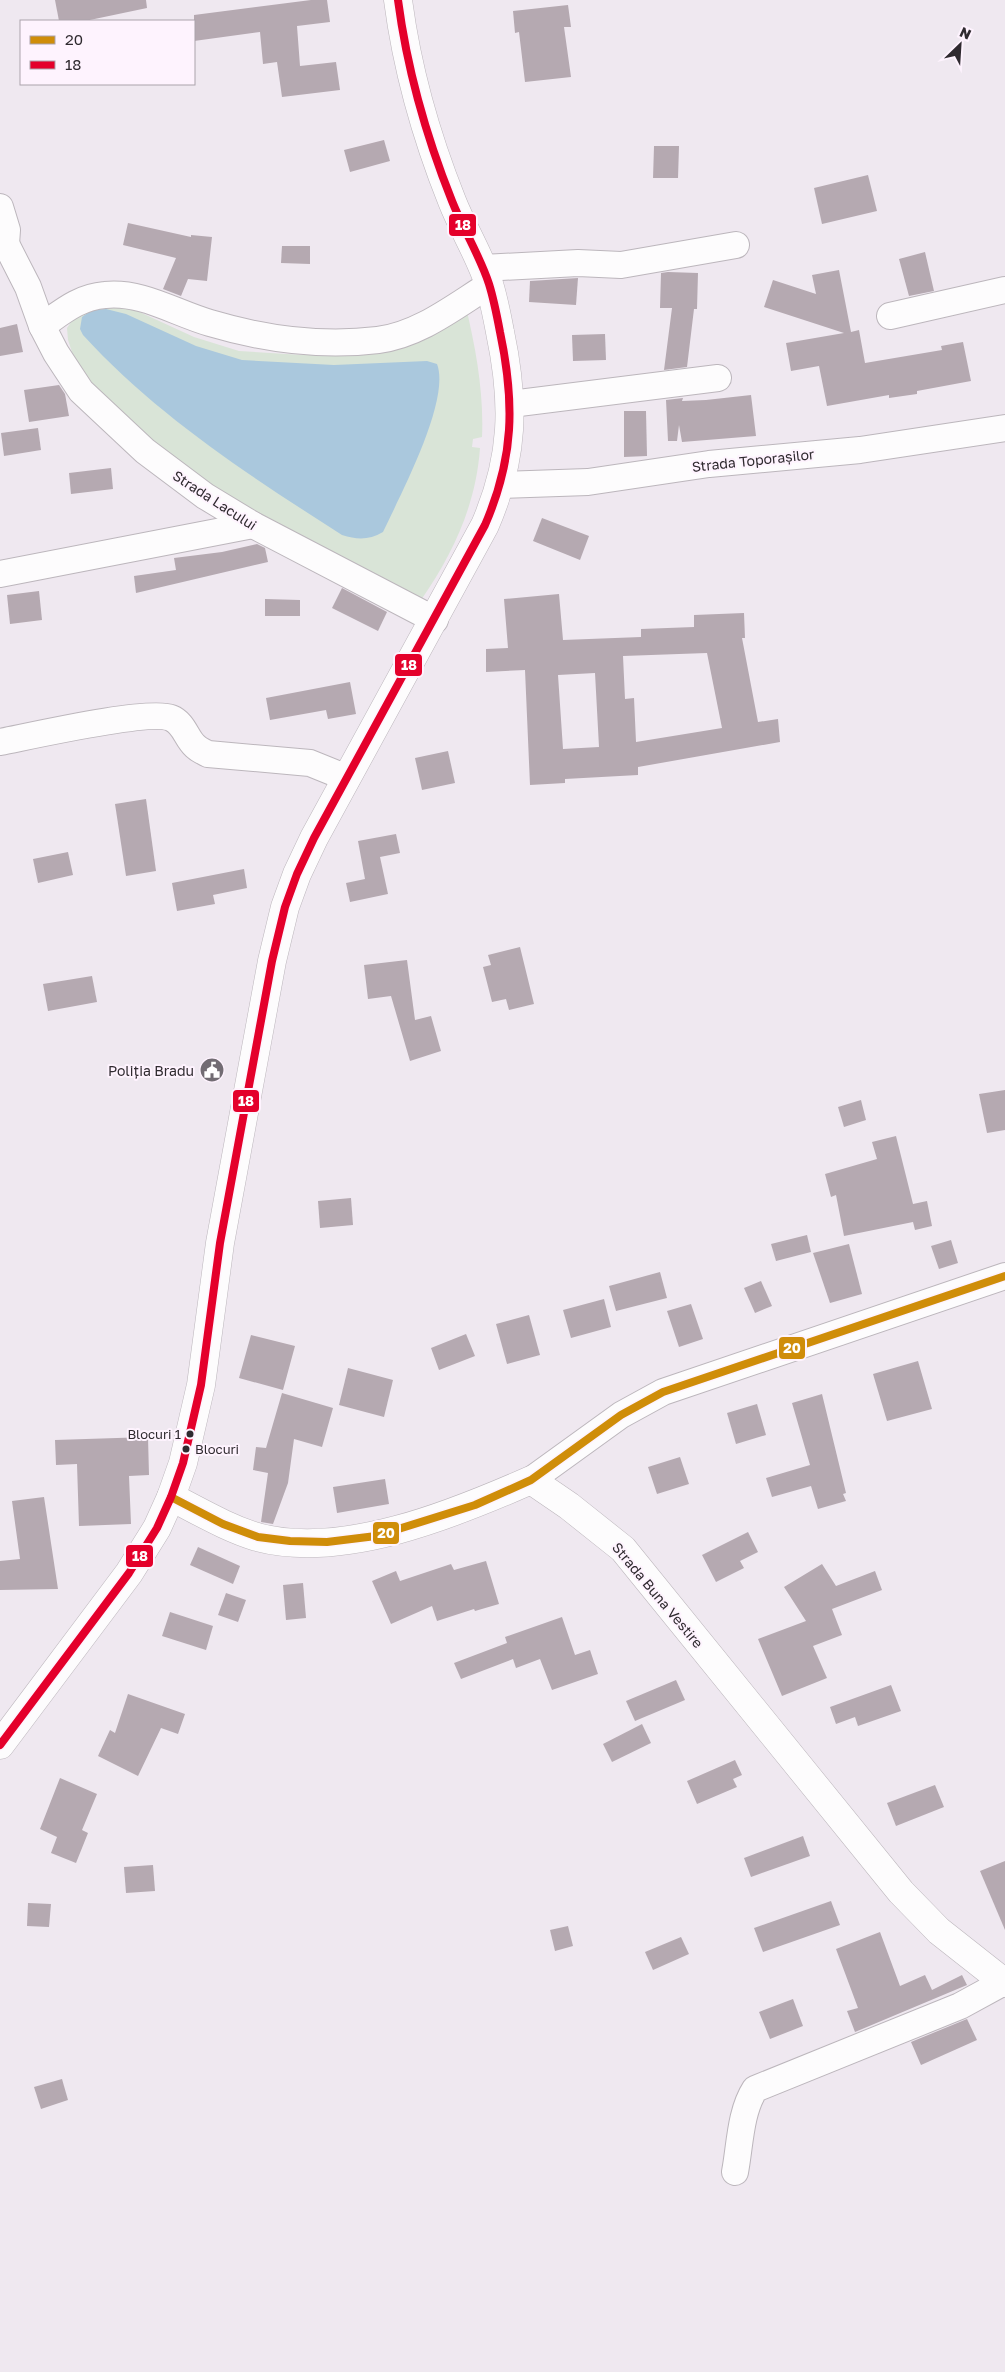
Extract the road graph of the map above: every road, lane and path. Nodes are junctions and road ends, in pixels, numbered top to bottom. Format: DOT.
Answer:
graph roads {
  1 [pos="398,0"];
  2 [pos="0,207"];
  3 [pos="3,244"];
  4 [pos="736,245"];
  5 [pos="486,276"];
  6 [pos="1005,290"];
  7 [pos="890,316"];
  8 [pos="42,326"];
  9 [pos="718,378"];
  10 [pos="511,404"];
  11 [pos="1005,428"];
  12 [pos="501,485"];
  13 [pos="253,525"];
  14 [pos="0,574"];
  15 [pos="434,620"];
  16 [pos="0,742"];
  17 [pos="347,778"];
  18 [pos="1005,1276"];
  19 [pos="531,1480"];
  20 [pos="171,1497"];
  21 [pos="0,1745"];
  22 [pos="1004,1982"];
  23 [pos="735,2172"];
  1 -- 5 [label="main road"];
  2 -- 3 [label="street"];
  3 -- 8 [label="street, Strada Lacului"];
  4 -- 5 [label="street"];
  5 -- 8 [label="street"];
  5 -- 10 [label="main road"];
  6 -- 7 [label="street"];
  8 -- 13 [label="street, Strada Lacului"];
  9 -- 10 [label="street"];
  10 -- 12 [label="main road"];
  11 -- 12 [label="street, Strada Toporașilor"];
  12 -- 15 [label="main road"];
  13 -- 14 [label="street"];
  13 -- 15 [label="street, Strada Lacului"];
  15 -- 17 [label="main road"];
  16 -- 17 [label="street"];
  17 -- 20 [label="main road"];
  18 -- 19 [label="street"];
  19 -- 20 [label="main road"];
  19 -- 22 [label="main road, Strada Buna Vestire"];
  20 -- 21 [label="main road"];
  22 -- 23 [label="street"];
}
